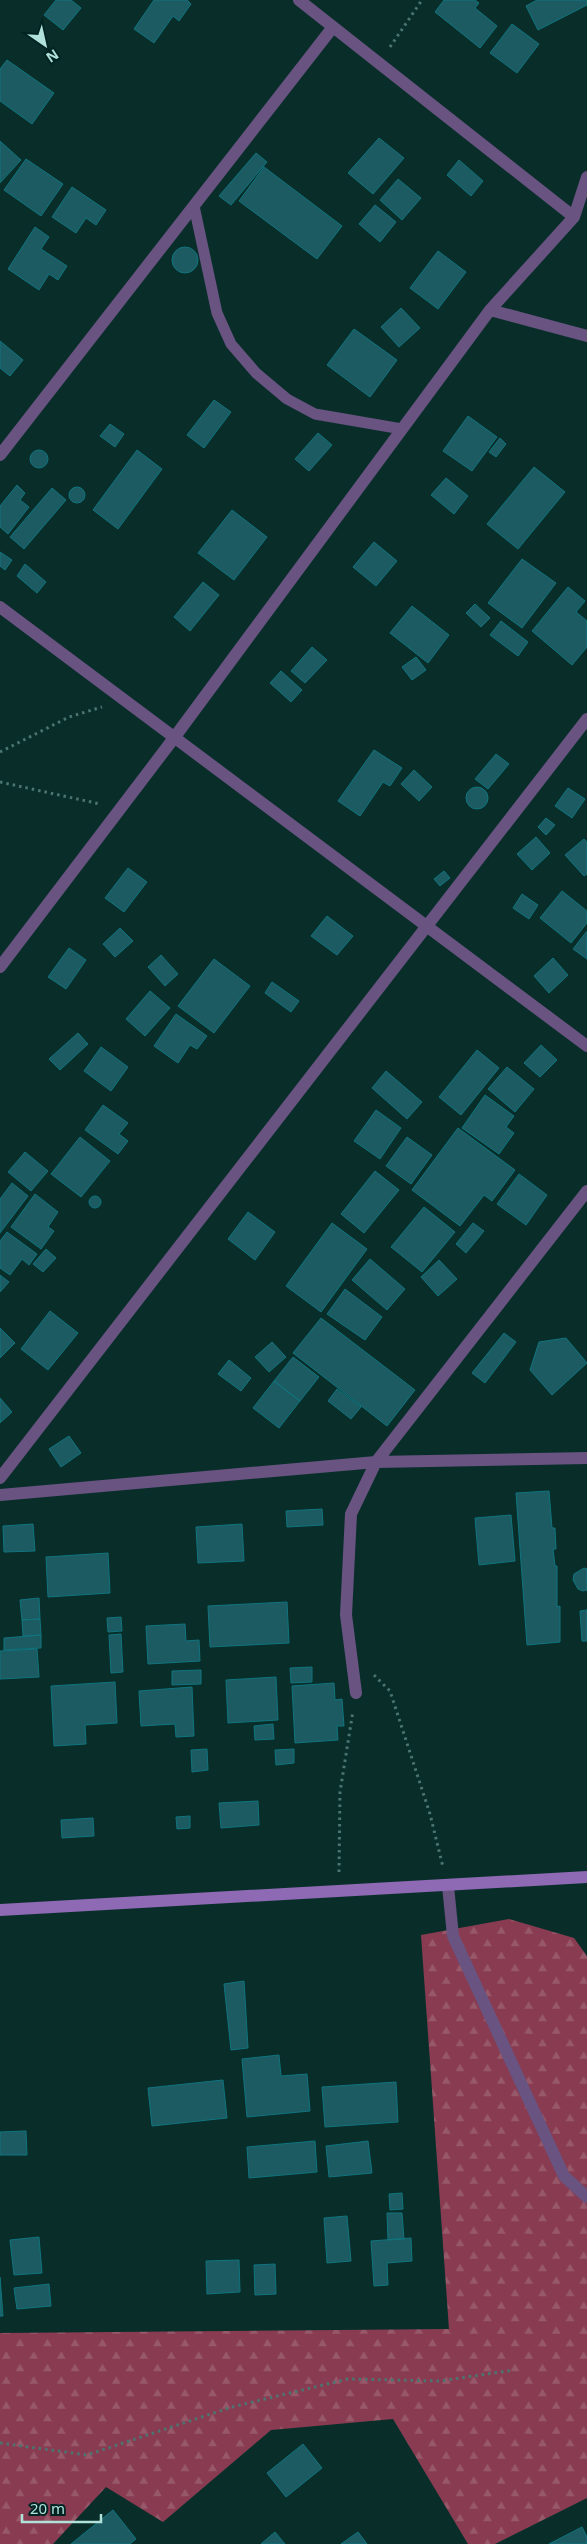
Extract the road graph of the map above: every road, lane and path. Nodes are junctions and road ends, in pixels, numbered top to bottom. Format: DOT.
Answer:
graph roads {
  1 [pos="299,0"];
  2 [pos="422,0"];
  3 [pos="333,27"];
  4 [pos="378,63"];
  5 [pos="587,177"];
  6 [pos="194,206"];
  7 [pos="574,217"];
  8 [pos="490,310"];
  9 [pos="587,336"];
  10 [pos="402,429"];
  11 [pos="0,455"];
  12 [pos="0,607"];
  13 [pos="124,700"];
  14 [pos="587,718"];
  15 [pos="174,738"];
  16 [pos="0,752"];
  17 [pos="0,782"];
  18 [pos="120,809"];
  19 [pos="426,926"];
  20 [pos="0,967"];
  21 [pos="587,1046"];
  22 [pos="587,1191"];
  23 [pos="587,1458"];
  24 [pos="376,1462"];
  25 [pos="0,1478"];
  26 [pos="0,1496"];
  27 [pos="350,1648"];
  28 [pos="356,1693"];
  29 [pos="587,1877"];
  30 [pos="448,1886"];
  31 [pos="338,1892"];
  32 [pos="0,1910"];
  33 [pos="587,2198"];
  34 [pos="514,2370"];
  35 [pos="0,2443"];
  1 -- 3 [label="street"];
  2 -- 4 [label="path"];
  3 -- 4 [label="street"];
  3 -- 6 [label="street"];
  4 -- 7 [label="street"];
  5 -- 7 [label="street"];
  6 -- 10 [label="lane"];
  6 -- 11 [label="street"];
  7 -- 8 [label="street"];
  8 -- 9 [label="street"];
  8 -- 10 [label="street"];
  10 -- 15 [label="street"];
  12 -- 13 [label="street"];
  13 -- 15 [label="street"];
  13 -- 16 [label="path"];
  14 -- 19 [label="street"];
  15 -- 18 [label="street"];
  15 -- 19 [label="street"];
  17 -- 18 [label="path"];
  18 -- 20 [label="street"];
  19 -- 21 [label="street"];
  19 -- 25 [label="street"];
  22 -- 24 [label="street"];
  23 -- 24 [label="street"];
  24 -- 26 [label="street"];
  24 -- 27 [label="street"];
  27 -- 28 [label="street"];
  27 -- 30 [label="path"];
  28 -- 31 [label="path"];
  29 -- 30 [label="main road"];
  30 -- 31 [label="main road"];
  30 -- 33 [label="street"];
  31 -- 32 [label="main road"];
  34 -- 35 [label="path"];
}
